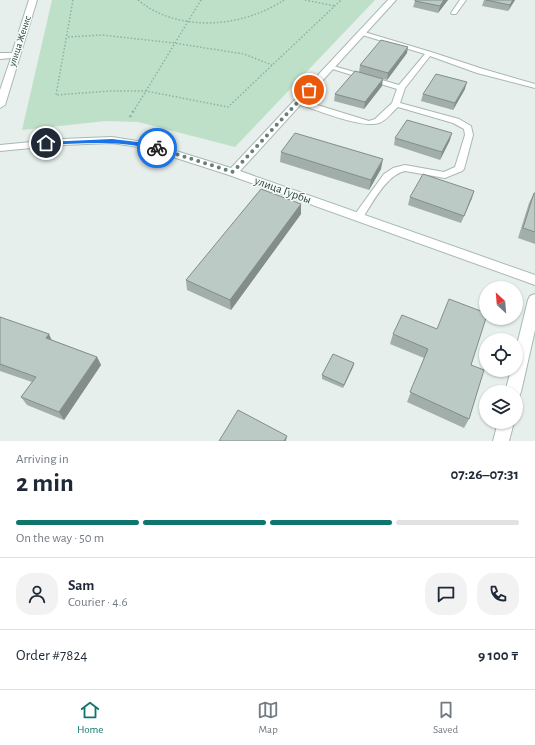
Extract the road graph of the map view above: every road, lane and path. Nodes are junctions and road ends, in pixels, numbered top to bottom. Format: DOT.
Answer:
graph roads {
  1 [pos="33,0"];
  2 [pos="73,0"];
  3 [pos="138,0"];
  4 [pos="201,0"];
  5 [pos="284,0"];
  6 [pos="304,0"];
  7 [pos="341,0"];
  8 [pos="392,0"];
  9 [pos="463,0"];
  10 [pos="335,6"];
  11 [pos="454,13"];
  12 [pos="188,22"];
  13 [pos="362,33"];
  14 [pos="68,37"];
  15 [pos="174,44"];
  16 [pos="430,53"];
  17 [pos="15,55"];
  18 [pos="0,56"];
  19 [pos="272,65"];
  20 [pos="330,67"];
  21 [pos="535,86"];
  22 [pos="401,88"];
  23 [pos="146,91"];
  24 [pos="298,101"];
  25 [pos="396,104"];
  26 [pos="0,105"];
  27 [pos="130,116"];
  28 [pos="0,148"];
  29 [pos="233,172"];
  30 [pos="358,216"];
  31 [pos="535,280"];
  32 [pos="535,300"];
  33 [pos="515,385"];
  34 [pos="504,429"];
  35 [pos="501,441"];
  1 -- 17 [label="street, улица Женис"];
  2 -- 14 [label="path"];
  3 -- 12 [label="path"];
  4 -- 12 [label="path"];
  5 -- 12 [label="path"];
  6 -- 10 [label="path"];
  7 -- 10 [label="path"];
  8 -- 13 [label="street"];
  9 -- 11 [label="lane"];
  10 -- 19 [label="path"];
  12 -- 15 [label="path"];
  13 -- 16 [label="lane"];
  13 -- 20 [label="street"];
  14 -- 15 [label="path"];
  14 -- 23 [label="path"];
  15 -- 19 [label="path"];
  15 -- 23 [label="path"];
  16 -- 21 [label="lane"];
  16 -- 22 [label="lane"];
  17 -- 18 [label="street"];
  17 -- 26 [label="street, улица Женис"];
  19 -- 23 [label="path"];
  20 -- 22 [label="lane"];
  20 -- 24 [label="street"];
  22 -- 25 [label="lane"];
  23 -- 27 [label="path"];
  24 -- 25 [label="lane"];
  24 -- 29 [label="street"];
  25 -- 30 [label="lane"];
  28 -- 29 [label="street, улица Гурбы"];
  29 -- 30 [label="street, улица Гурбы"];
  30 -- 31 [label="street, улица Гурбы"];
  32 -- 33 [label="street"];
  34 -- 35 [label="street"];
}
